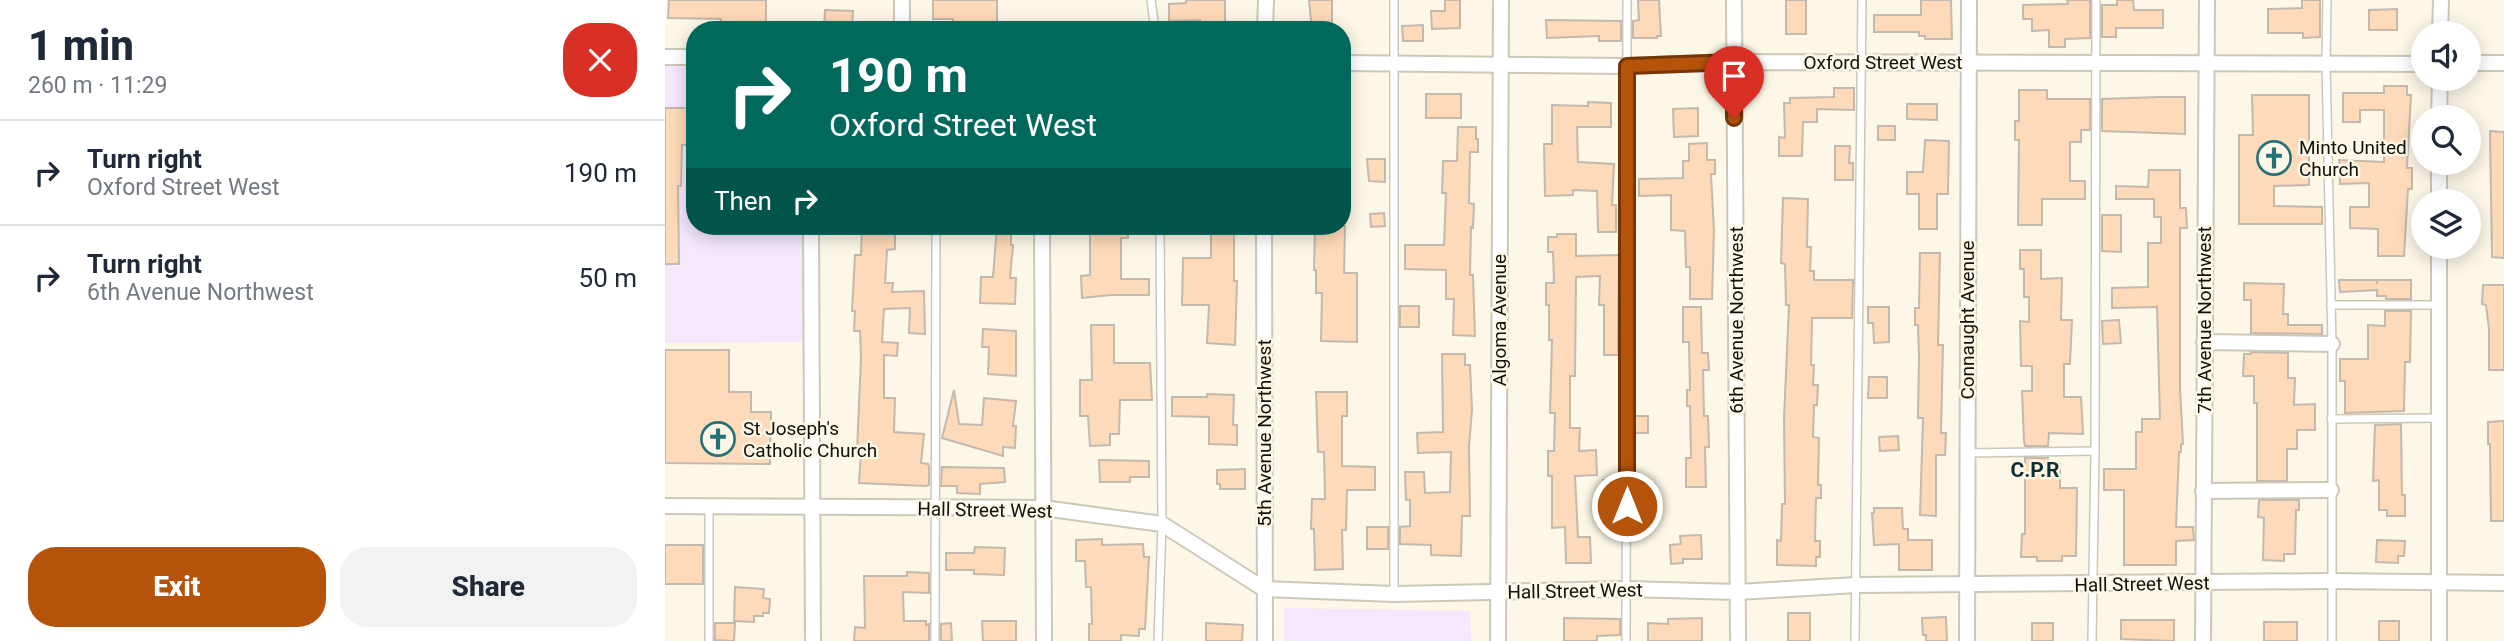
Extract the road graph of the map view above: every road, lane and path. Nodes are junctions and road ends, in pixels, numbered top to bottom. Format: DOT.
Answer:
graph roads {
  1 [pos="902,0"];
  2 [pos="1151,0"];
  3 [pos="1266,0"];
  4 [pos="1394,0"];
  5 [pos="1501,0"];
  6 [pos="1627,0"];
  7 [pos="1734,0"];
  8 [pos="1862,0"];
  9 [pos="1969,0"];
  10 [pos="2096,0"];
  11 [pos="2207,0"];
  12 [pos="2327,0"];
  13 [pos="2441,0"];
  14 [pos="902,21"];
  15 [pos="1154,21"];
  16 [pos="1265,21"];
  17 [pos="2440,21"];
  18 [pos="665,57"];
  19 [pos="686,57"];
  20 [pos="1394,62"];
  21 [pos="1734,62"];
  22 [pos="1862,62"];
  23 [pos="1967,62"];
  24 [pos="2096,62"];
  25 [pos="1351,63"];
  26 [pos="2206,63"];
  27 [pos="2504,63"];
  28 [pos="1500,64"];
  29 [pos="2326,64"];
  30 [pos="2411,64"];
  31 [pos="2481,64"];
  32 [pos="1627,66"];
  33 [pos="811,235"];
  34 [pos="936,235"];
  35 [pos="1042,235"];
  36 [pos="1160,235"];
  37 [pos="1264,235"];
  38 [pos="2439,259"];
  39 [pos="2331,305"];
  40 [pos="2439,305"];
  41 [pos="2204,342"];
  42 [pos="2332,344"];
  43 [pos="2439,418"];
  44 [pos="2331,419"];
  45 [pos="2095,451"];
  46 [pos="1967,453"];
  47 [pos="2331,489"];
  48 [pos="2203,491"];
  49 [pos="813,505"];
  50 [pos="665,506"];
  51 [pos="709,506"];
  52 [pos="1042,508"];
  53 [pos="935,509"];
  54 [pos="1162,524"];
  55 [pos="2331,581"];
  56 [pos="2203,583"];
  57 [pos="2439,583"];
  58 [pos="2504,583"];
  59 [pos="1967,584"];
  60 [pos="2092,584"];
  61 [pos="1856,585"];
  62 [pos="1264,589"];
  63 [pos="1627,589"];
  64 [pos="1738,592"];
  65 [pos="1498,593"];
  66 [pos="1394,594"];
  67 [pos="709,641"];
  68 [pos="813,641"];
  69 [pos="935,641"];
  70 [pos="1044,641"];
  71 [pos="1158,641"];
  72 [pos="1265,641"];
  73 [pos="1498,641"];
  74 [pos="1626,641"];
  75 [pos="1738,641"];
  76 [pos="1856,641"];
  77 [pos="1967,641"];
  78 [pos="2092,641"];
  79 [pos="2203,641"];
  80 [pos="2332,641"];
  81 [pos="2439,641"];
  1 -- 14 [label="street"];
  2 -- 15 [label="lane"];
  3 -- 16 [label="street"];
  4 -- 20 [label="lane"];
  5 -- 28 [label="street, Algoma Avenue"];
  6 -- 32 [label="lane"];
  7 -- 21 [label="street, 6th Avenue Northwest"];
  8 -- 22 [label="lane"];
  9 -- 23 [label="street, Connaught Avenue"];
  10 -- 24 [label="lane"];
  11 -- 26 [label="street, 7th Avenue Northwest"];
  12 -- 29 [label="lane"];
  13 -- 17 [label="street"];
  18 -- 19 [label="street"];
  20 -- 25 [label="street, Oxford Street West"];
  20 -- 28 [label="street, Oxford Street West"];
  20 -- 66 [label="lane"];
  21 -- 22 [label="street, Oxford Street West"];
  21 -- 32 [label="street, Oxford Street West"];
  21 -- 64 [label="street, 6th Avenue Northwest"];
  22 -- 23 [label="street, Oxford Street West"];
  22 -- 61 [label="lane"];
  23 -- 24 [label="street, Oxford Street West"];
  23 -- 46 [label="street, Connaught Avenue"];
  24 -- 26 [label="street, Oxford Street West"];
  24 -- 45 [label="lane"];
  26 -- 29 [label="street, Oxford Street West"];
  26 -- 41 [label="street, 7th Avenue Northwest"];
  27 -- 31 [label="street"];
  28 -- 32 [label="street, Oxford Street West"];
  28 -- 65 [label="street, Algoma Avenue"];
  29 -- 30 [label="street, Oxford Street West"];
  29 -- 39 [label="lane"];
  32 -- 63 [label="lane"];
  33 -- 49 [label="street"];
  34 -- 53 [label="lane"];
  35 -- 52 [label="street"];
  36 -- 54 [label="lane"];
  37 -- 62 [label="street, 5th Avenue Northwest"];
  38 -- 40 [label="street"];
  39 -- 40 [label="lane"];
  39 -- 42 [label="lane"];
  40 -- 43 [label="street"];
  41 -- 42 [label="street"];
  41 -- 48 [label="street, 7th Avenue Northwest"];
  42 -- 44 [label="lane"];
  43 -- 44 [label="lane"];
  43 -- 57 [label="street"];
  44 -- 47 [label="lane"];
  45 -- 46 [label="lane"];
  45 -- 60 [label="lane"];
  46 -- 59 [label="street, Connaught Avenue"];
  47 -- 48 [label="street"];
  47 -- 55 [label="lane"];
  48 -- 56 [label="street, 7th Avenue Northwest"];
  49 -- 51 [label="street, Hall Street West"];
  49 -- 53 [label="street, Hall Street West"];
  49 -- 68 [label="street"];
  50 -- 51 [label="street, Hall Street West"];
  51 -- 67 [label="lane"];
  52 -- 53 [label="street, Hall Street West"];
  52 -- 54 [label="street, Hall Street West"];
  52 -- 70 [label="street"];
  53 -- 69 [label="lane"];
  54 -- 62 [label="street, Hall Street West"];
  54 -- 71 [label="lane"];
  55 -- 56 [label="street, Hall Street West"];
  55 -- 57 [label="street, Hall Street West"];
  55 -- 80 [label="lane"];
  56 -- 60 [label="street, Hall Street West"];
  56 -- 79 [label="street, 7th Avenue Northwest"];
  57 -- 58 [label="street, Hall Street West"];
  57 -- 81 [label="street"];
  59 -- 60 [label="street, Hall Street West"];
  59 -- 61 [label="street, Hall Street West"];
  59 -- 77 [label="street, Connaught Avenue"];
  60 -- 78 [label="lane"];
  61 -- 64 [label="street, Hall Street West"];
  61 -- 76 [label="lane"];
  62 -- 66 [label="street, Hall Street West"];
  62 -- 72 [label="street, 5th Avenue Northwest"];
  63 -- 64 [label="street, Hall Street West"];
  63 -- 65 [label="street, Hall Street West"];
  63 -- 74 [label="lane"];
  64 -- 75 [label="street, 6th Avenue Northwest"];
  65 -- 66 [label="street, Hall Street West"];
  65 -- 73 [label="street, Algoma Avenue"];
}
